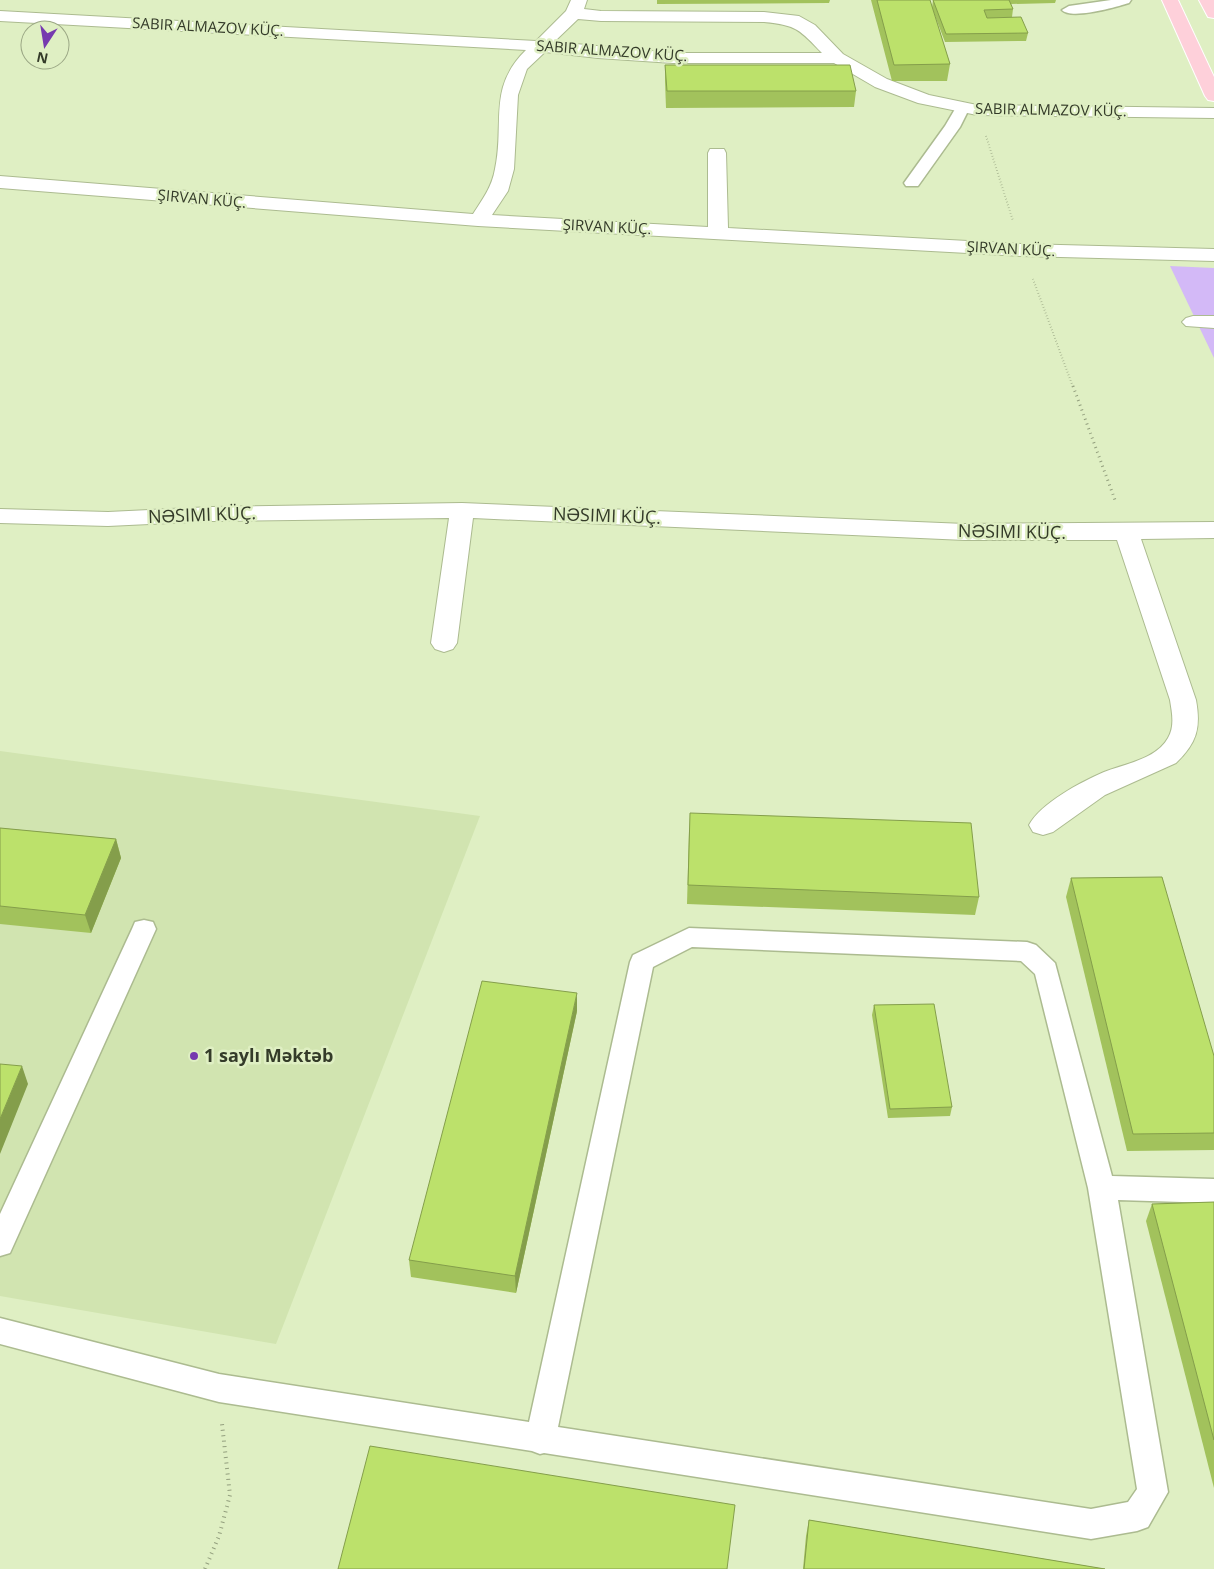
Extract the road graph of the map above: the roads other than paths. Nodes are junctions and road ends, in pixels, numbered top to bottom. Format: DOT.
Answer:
graph roads {
  1 [pos="1124,0"];
  2 [pos="1170,0"];
  3 [pos="1207,0"];
  4 [pos="577,6"];
  5 [pos="1069,10"];
  6 [pos="1214,14"];
  7 [pos="0,16"];
  8 [pos="540,46"];
  9 [pos="837,58"];
  10 [pos="1214,96"];
  11 [pos="970,108"];
  12 [pos="1214,113"];
  13 [pos="717,153"];
  14 [pos="0,182"];
  15 [pos="912,183"];
  16 [pos="478,220"];
  17 [pos="718,233"];
  18 [pos="1214,255"];
  19 [pos="1193,322"];
  20 [pos="1214,322"];
  21 [pos="462,510"];
  22 [pos="0,516"];
  23 [pos="1214,530"];
  24 [pos="1126,532"];
  25 [pos="444,643"];
  26 [pos="1043,824"];
  27 [pos="144,929"];
  28 [pos="1102,1188"];
  29 [pos="1214,1191"];
  30 [pos="0,1244"];
  31 [pos="0,1331"];
  32 [pos="540,1440"];
  1 -- 5 [label="lane"];
  2 -- 10 [label="main road"];
  3 -- 6 [label="main road"];
  4 -- 8 [label="street"];
  4 -- 9 [label="street"];
  7 -- 8 [label="street, SABIR ALMAZOV KÜÇ."];
  8 -- 9 [label="street, SABIR ALMAZOV KÜÇ."];
  8 -- 16 [label="street"];
  9 -- 11 [label="street, SABIR ALMAZOV KÜÇ."];
  11 -- 12 [label="street, SABIR ALMAZOV KÜÇ."];
  11 -- 15 [label="lane"];
  13 -- 17 [label="street"];
  14 -- 16 [label="street, ŞIRVAN KÜÇ."];
  16 -- 17 [label="street, ŞIRVAN KÜÇ."];
  17 -- 18 [label="street, ŞIRVAN KÜÇ."];
  19 -- 20 [label="street"];
  21 -- 22 [label="street, NƏSIMI KÜÇ."];
  21 -- 24 [label="street, NƏSIMI KÜÇ."];
  21 -- 25 [label="street"];
  23 -- 24 [label="street, NƏSIMI KÜÇ."];
  24 -- 26 [label="street"];
  27 -- 30 [label="lane"];
  28 -- 29 [label="lane"];
  28 -- 32 [label="lane"];
  28 -- 32 [label="lane"];
  31 -- 32 [label="lane"];
}
